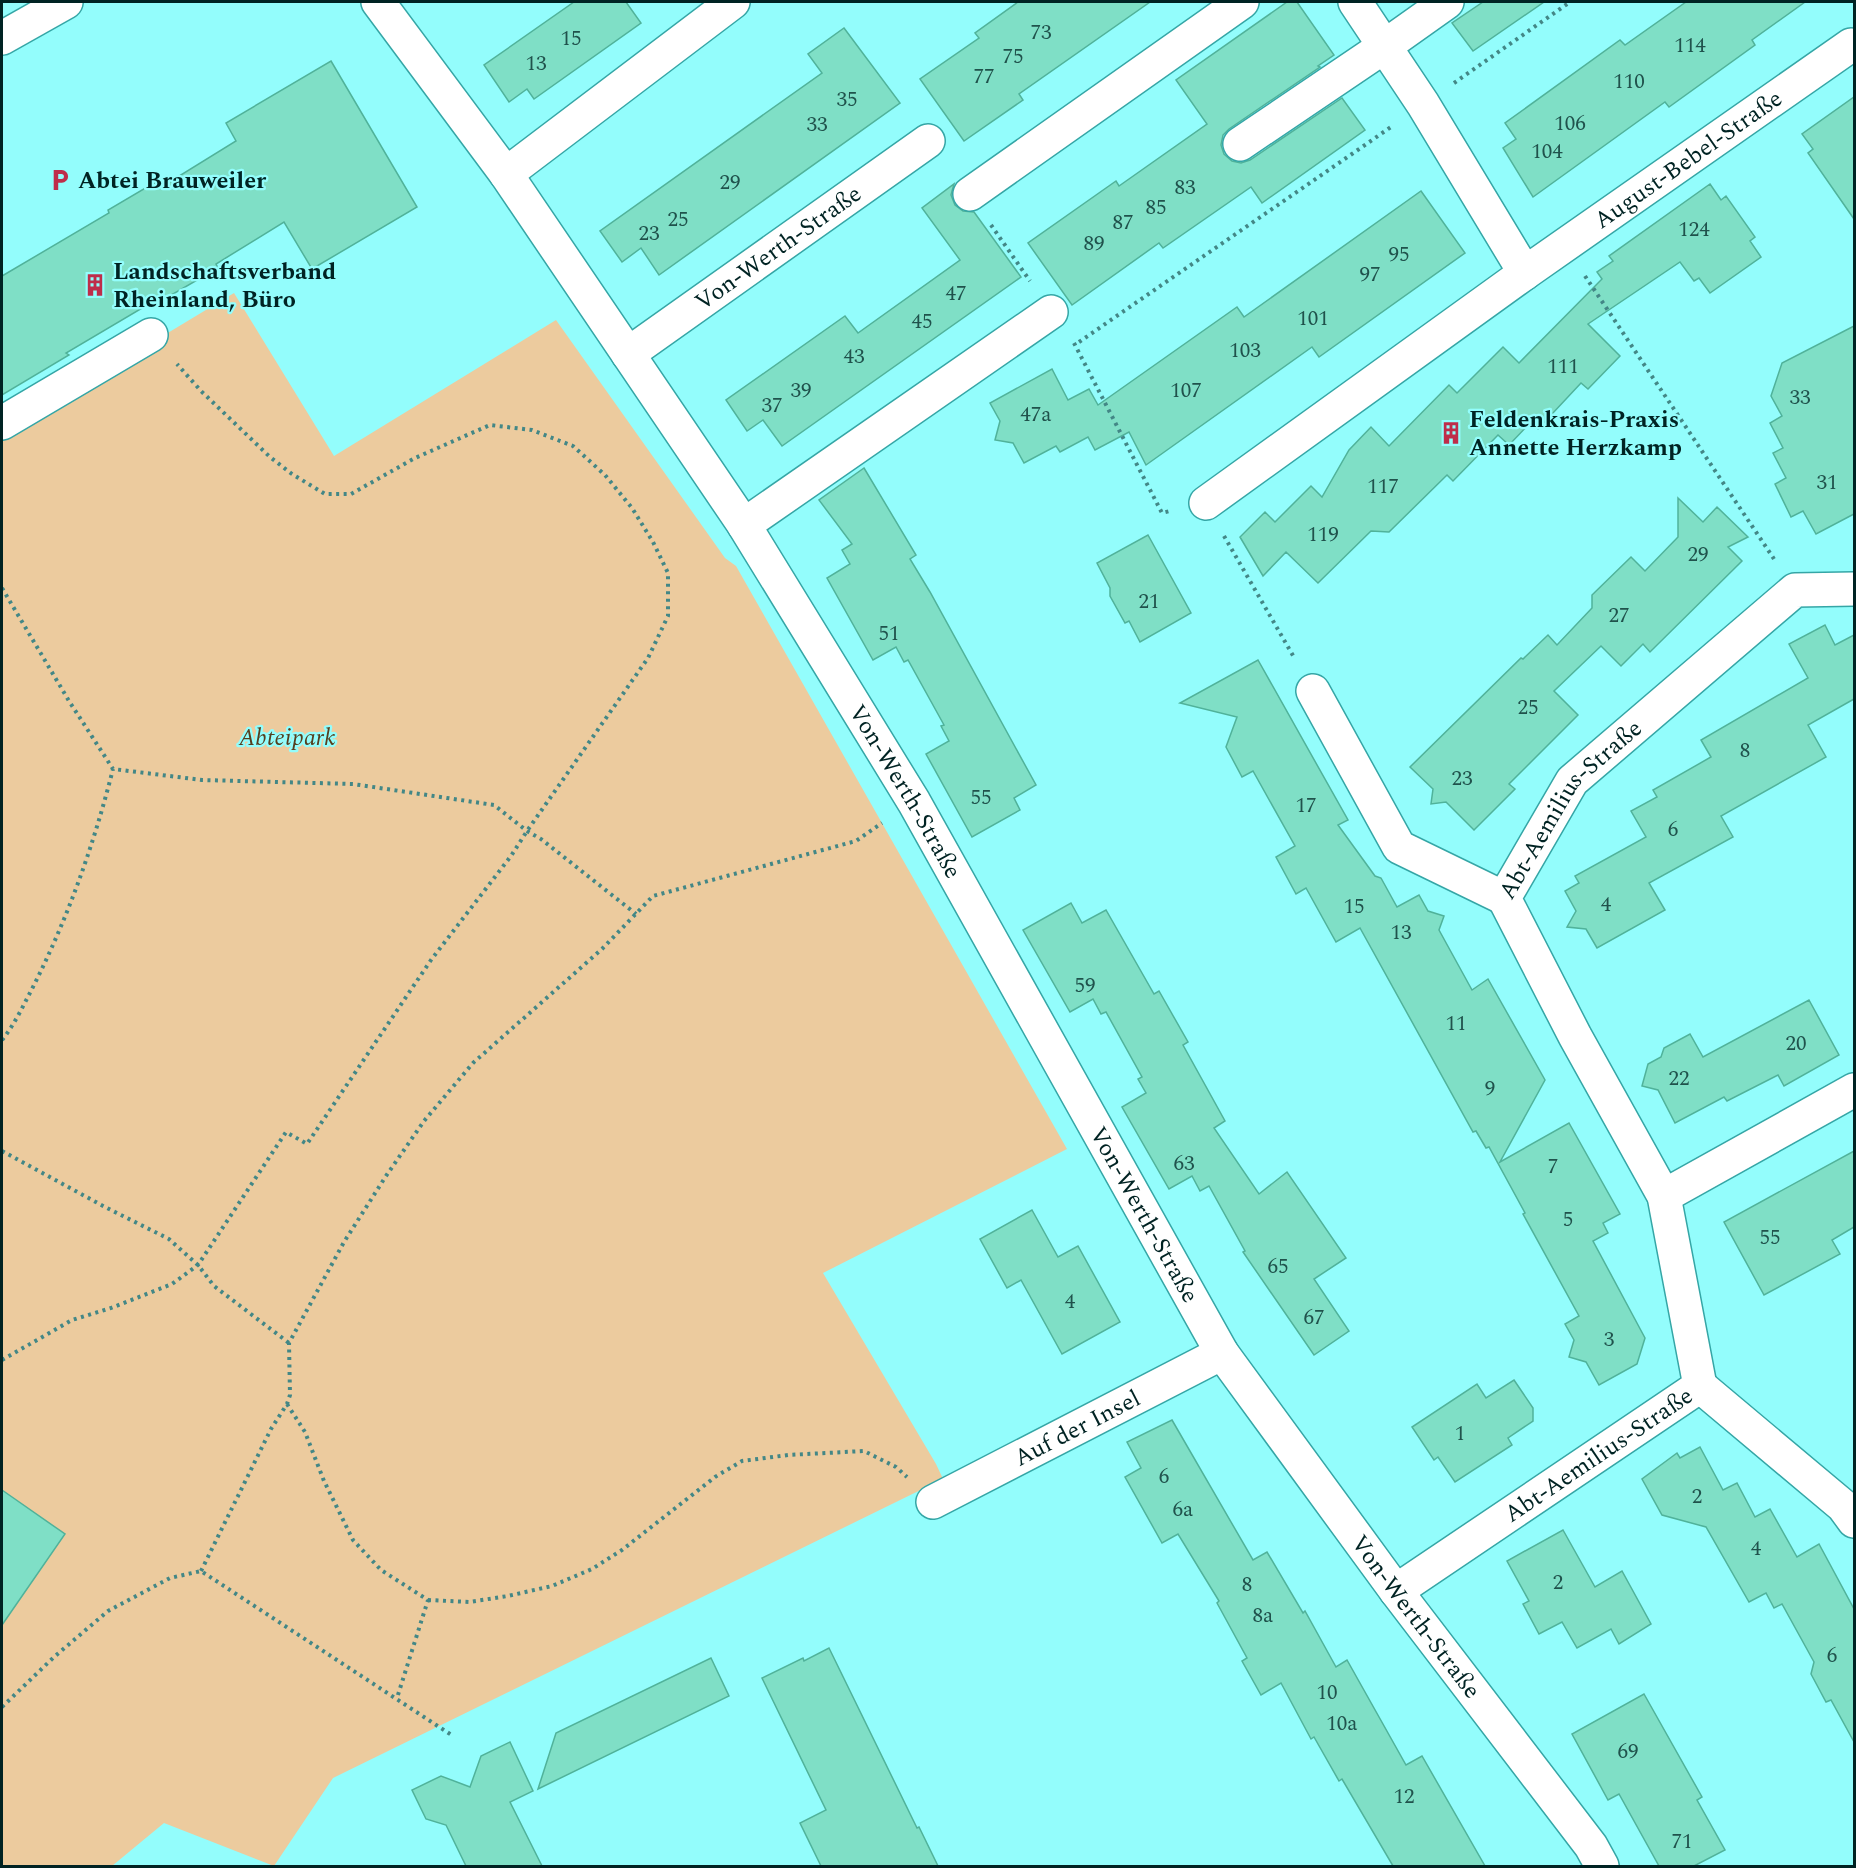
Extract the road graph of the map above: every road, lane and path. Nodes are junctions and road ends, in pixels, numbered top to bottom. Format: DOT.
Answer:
graph roads {
  1 [pos="66,2"];
  2 [pos="379,2"];
  3 [pos="733,2"];
  4 [pos="1242,2"];
  5 [pos="1355,2"];
  6 [pos="1447,2"];
  7 [pos="1570,2"];
  8 [pos="2,38"];
  9 [pos="1851,45"];
  10 [pos="1385,46"];
  11 [pos="1423,104"];
  12 [pos="928,141"];
  13 [pos="1240,144"];
  14 [pos="506,174"];
  15 [pos="970,194"];
  16 [pos="1563,245"];
  17 [pos="1524,273"];
  18 [pos="1051,312"];
  19 [pos="151,335"];
  20 [pos="1076,344"];
  21 [pos="628,354"];
  22 [pos="2,423"];
  23 [pos="1206,503"];
  24 [pos="744,525"];
  25 [pos="2,588"];
  26 [pos="1854,589"];
  27 [pos="1795,590"];
  28 [pos="1313,691"];
  29 [pos="113,769"];
  30 [pos="914,802"];
  31 [pos="527,831"];
  32 [pos="1504,898"];
  33 [pos="636,914"];
  34 [pos="2,1040"];
  35 [pos="1854,1090"];
  36 [pos="2,1151"];
  37 [pos="1664,1196"];
  38 [pos="198,1265"];
  39 [pos="289,1343"];
  40 [pos="1222,1353"];
  41 [pos="2,1360"];
  42 [pos="1700,1386"];
  43 [pos="288,1404"];
  44 [pos="933,1502"];
  45 [pos="1854,1521"];
  46 [pos="201,1571"];
  47 [pos="1396,1591"];
  48 [pos="428,1600"];
  49 [pos="397,1698"];
  50 [pos="2,1707"];
  51 [pos="453,1736"];
  52 [pos="1602,1866"];
  1 -- 8 [label="street"];
  2 -- 14 [label="street, Von-Werth-Straße"];
  3 -- 14 [label="street"];
  4 -- 15 [label="street"];
  5 -- 10 [label="street"];
  6 -- 10 [label="street"];
  7 -- 11 [label="path"];
  9 -- 16 [label="street, August-Bebel-Straße"];
  10 -- 11 [label="street"];
  10 -- 13 [label="street"];
  11 -- 17 [label="street"];
  11 -- 20 [label="path"];
  12 -- 21 [label="street, Von-Werth-Straße"];
  14 -- 21 [label="street, Von-Werth-Straße"];
  16 -- 17 [label="street, August-Bebel-Straße"];
  16 -- 27 [label="path"];
  17 -- 23 [label="street, August-Bebel-Straße"];
  18 -- 24 [label="street"];
  19 -- 22 [label="street"];
  19 -- 31 [label="path"];
  21 -- 24 [label="street, Von-Werth-Straße"];
  23 -- 28 [label="path"];
  24 -- 30 [label="street, Von-Werth-Straße"];
  25 -- 29 [label="path"];
  26 -- 27 [label="street"];
  27 -- 32 [label="street, Abt-Aemilius-Straße"];
  28 -- 32 [label="street"];
  29 -- 31 [label="path"];
  29 -- 34 [label="path"];
  30 -- 33 [label="path"];
  30 -- 40 [label="street, Von-Werth-Straße"];
  31 -- 33 [label="path"];
  31 -- 38 [label="path"];
  32 -- 37 [label="street, Abt-Aemilius-Straße"];
  33 -- 39 [label="path"];
  35 -- 37 [label="street"];
  36 -- 38 [label="path"];
  37 -- 42 [label="street, Abt-Aemilius-Straße"];
  38 -- 39 [label="path"];
  38 -- 41 [label="path"];
  39 -- 43 [label="path"];
  40 -- 44 [label="street, Auf der Insel"];
  40 -- 47 [label="street, Von-Werth-Straße"];
  42 -- 45 [label="street"];
  42 -- 47 [label="street, Abt-Aemilius-Straße"];
  43 -- 46 [label="path"];
  43 -- 48 [label="path"];
  44 -- 48 [label="path"];
  46 -- 49 [label="path"];
  46 -- 50 [label="path"];
  47 -- 52 [label="street, Von-Werth-Straße"];
  48 -- 49 [label="path"];
  49 -- 51 [label="path"];
}
